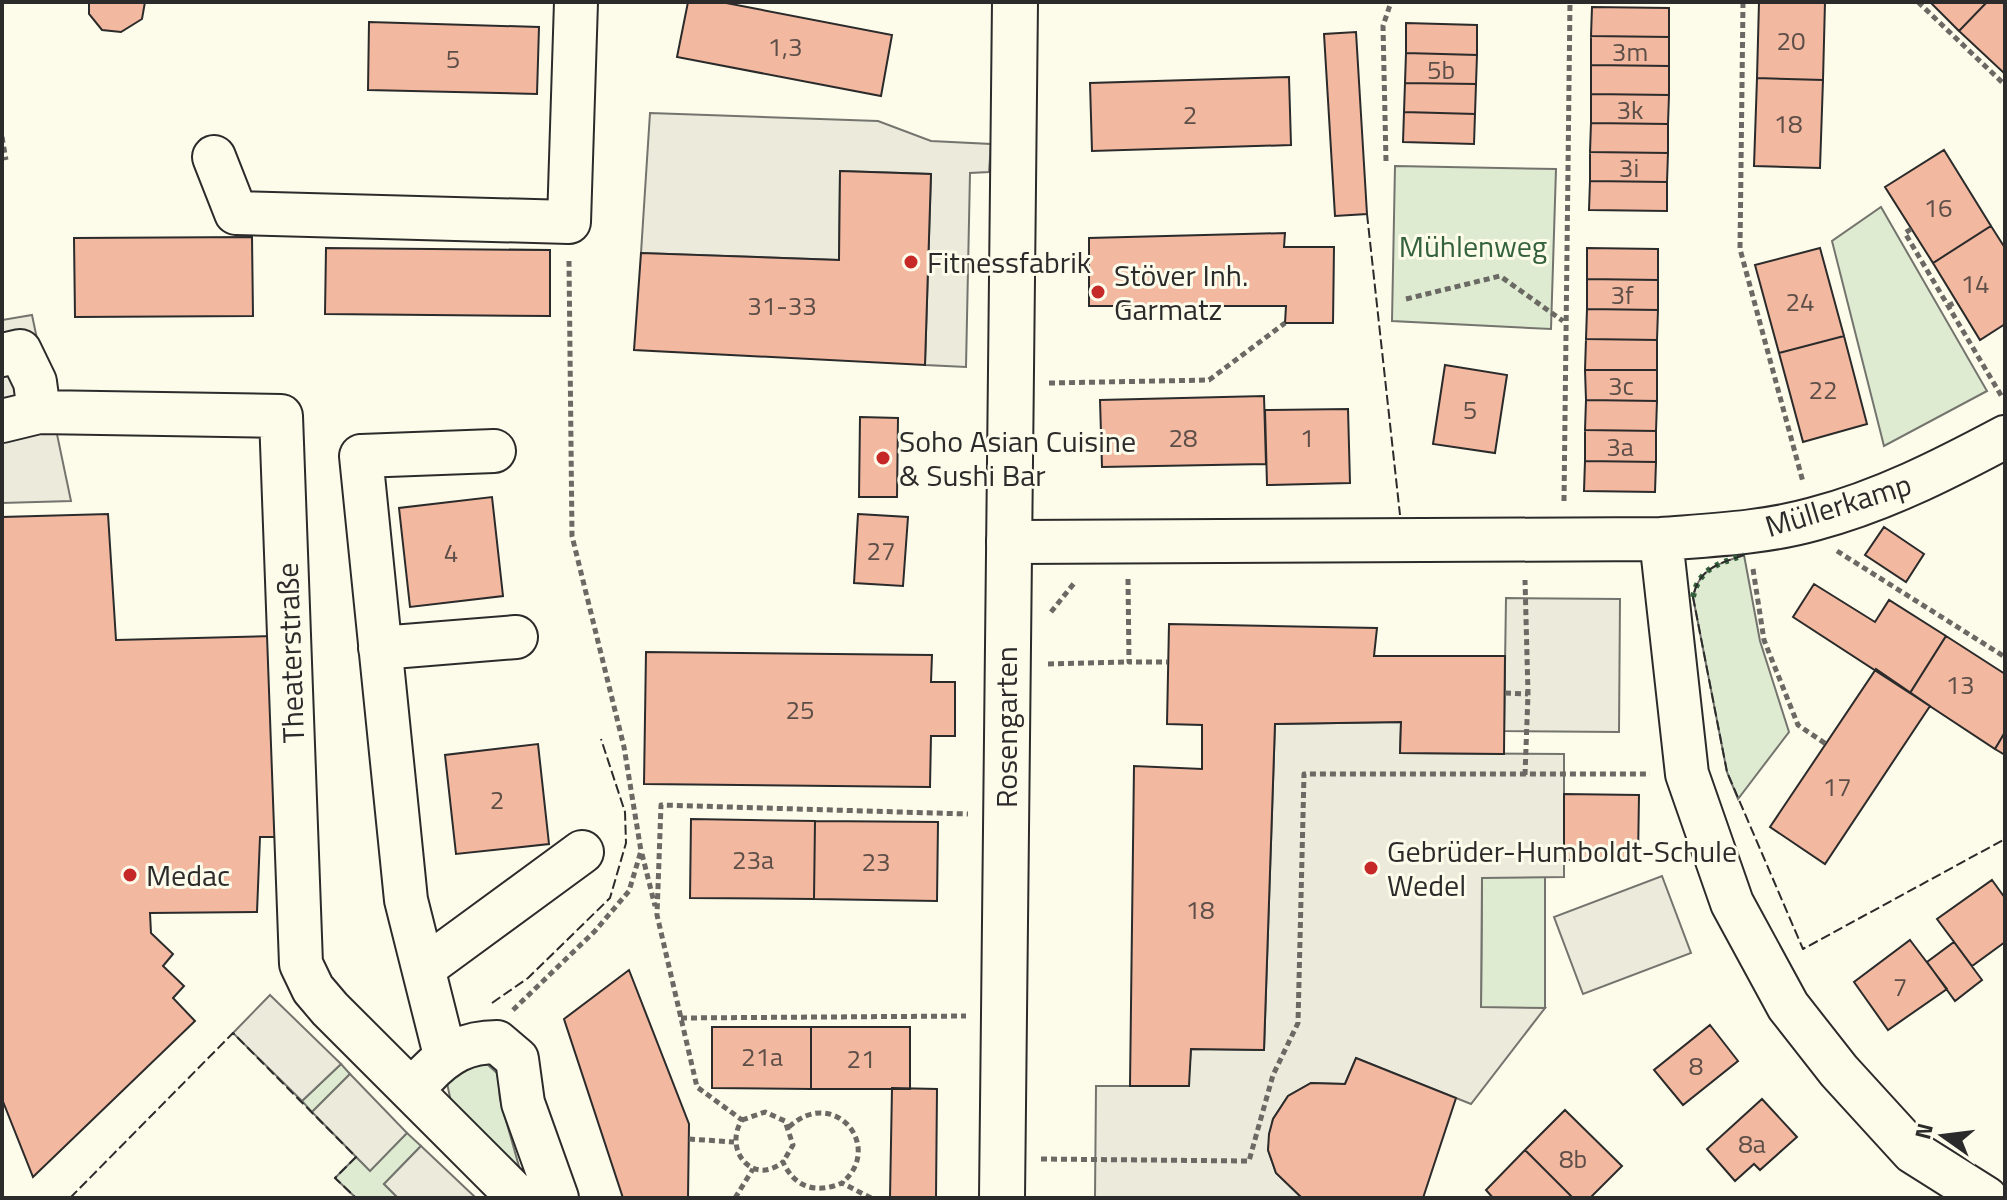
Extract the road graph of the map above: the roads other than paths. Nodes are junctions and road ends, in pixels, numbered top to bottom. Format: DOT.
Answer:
graph roads {
  1 [pos="576,2"];
  2 [pos="1015,2"];
  3 [pos="214,157"];
  4 [pos="2,355"];
  5 [pos="21,417"];
  6 [pos="2005,437"];
  7 [pos="494,451"];
  8 [pos="1661,539"];
  9 [pos="1008,542"];
  10 [pos="516,637"];
  11 [pos="380,648"];
  12 [pos="582,852"];
  13 [pos="425,967"];
  14 [pos="461,1048"];
  15 [pos="411,1090"];
  16 [pos="1002,1179"];
  17 [pos="519,1198"];
  18 [pos="557,1198"];
  19 [pos="1986,1198"];
  1 -- 3 [label="street"];
  2 -- 9 [label="main road, Rosengarten"];
  4 -- 5 [label="street, Theaterstraße"];
  5 -- 15 [label="street, Theaterstraße"];
  6 -- 8 [label="street, Müllerkamp"];
  7 -- 11 [label="street"];
  8 -- 9 [label="street"];
  8 -- 19 [label="street"];
  9 -- 16 [label="main road, Rosengarten"];
  10 -- 11 [label="street"];
  11 -- 13 [label="street"];
  12 -- 13 [label="street"];
  13 -- 14 [label="street"];
  14 -- 15 [label="street"];
  14 -- 18 [label="street"];
  15 -- 17 [label="street, Theaterstraße"];
}
